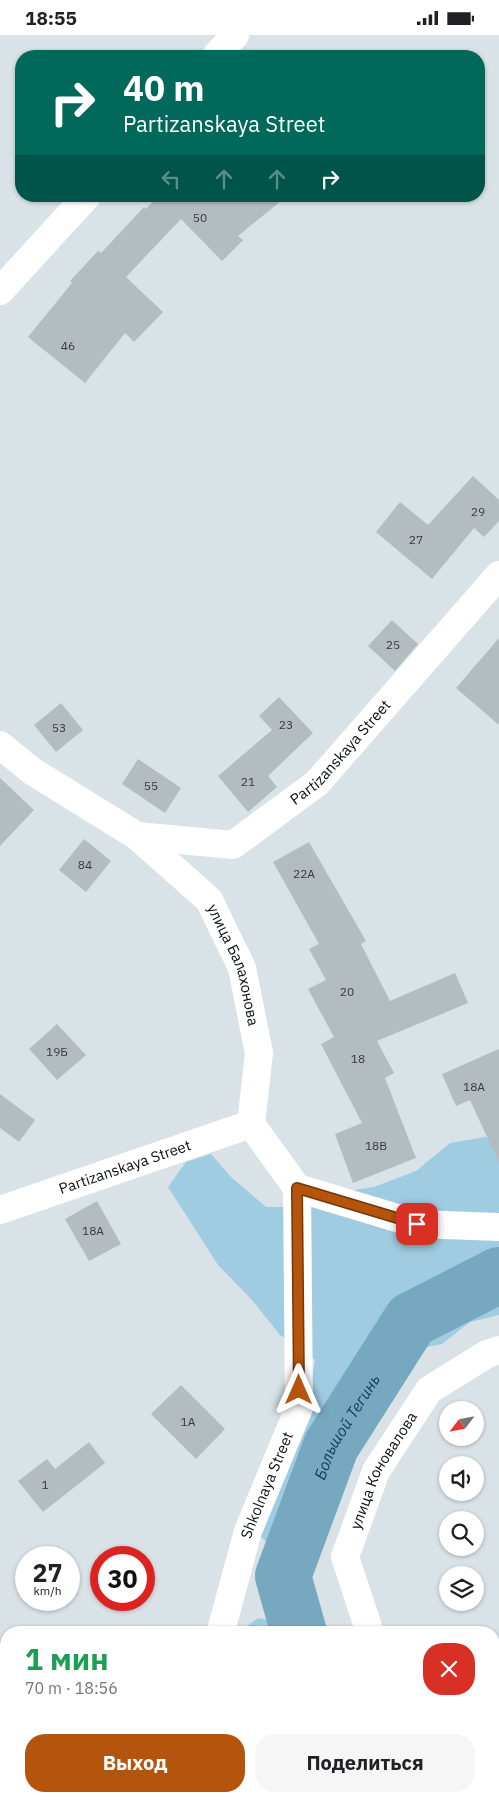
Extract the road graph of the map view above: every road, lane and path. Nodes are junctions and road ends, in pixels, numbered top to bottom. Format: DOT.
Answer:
graph roads {
  1 [pos="235,35"];
  2 [pos="221,50"];
  3 [pos="82,202"];
  4 [pos="0,291"];
  5 [pos="499,575"];
  6 [pos="0,745"];
  7 [pos="137,836"];
  8 [pos="251,1124"];
  9 [pos="297,1188"];
  10 [pos="0,1210"];
  11 [pos="499,1227"];
  12 [pos="499,1350"];
  13 [pos="222,1626"];
  14 [pos="368,1626"];
  1 -- 2 [label="street"];
  3 -- 4 [label="street"];
  5 -- 7 [label="street, Partizanskaya Street"];
  6 -- 7 [label="street, улица Балахонова"];
  7 -- 8 [label="street, улица Балахонова"];
  8 -- 9 [label="street"];
  8 -- 10 [label="street, Partizanskaya Street"];
  9 -- 11 [label="street"];
  9 -- 13 [label="street, Shkolnaya Street"];
  12 -- 14 [label="street, улица Коновалова"];
}
